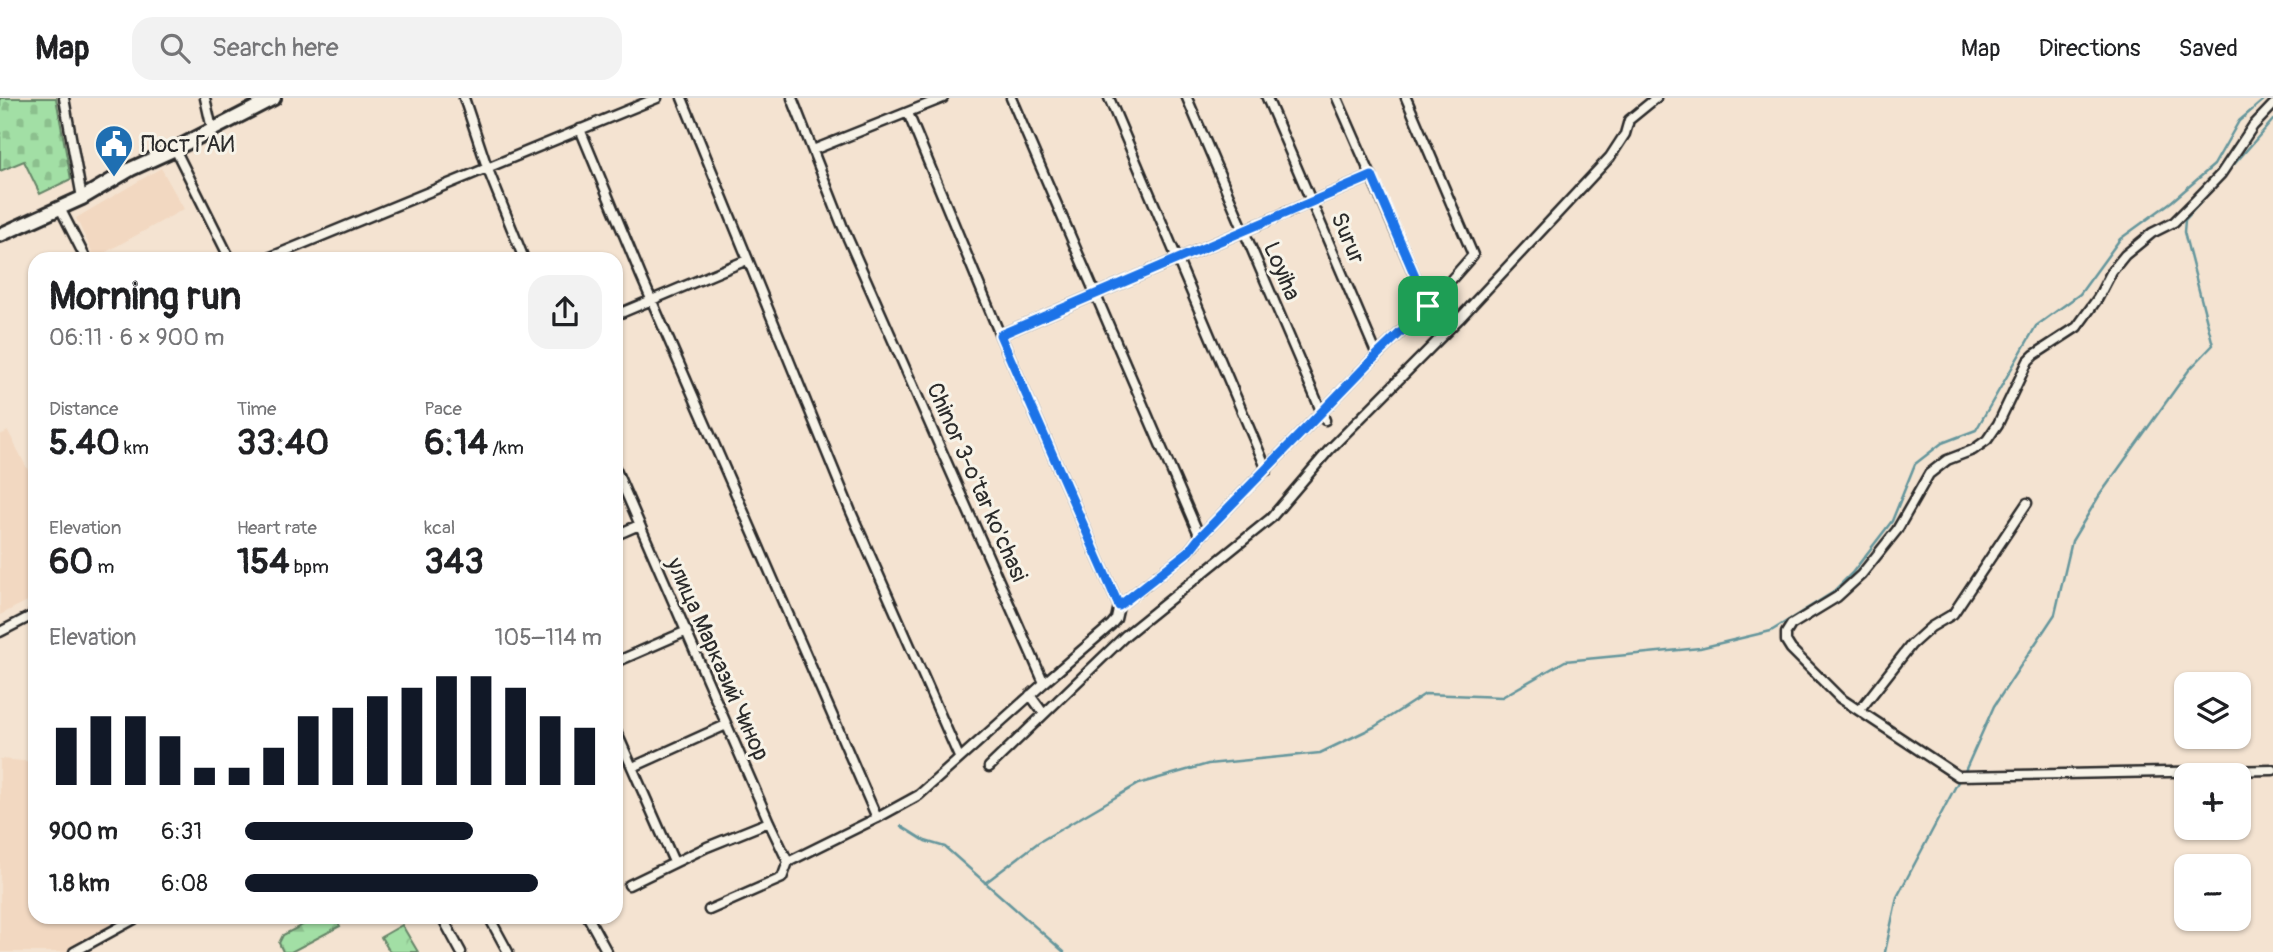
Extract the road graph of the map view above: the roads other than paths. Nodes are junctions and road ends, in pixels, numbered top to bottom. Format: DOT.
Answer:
graph roads {
  1 [pos="64,98"];
  2 [pos="205,98"];
  3 [pos="274,98"];
  4 [pos="464,98"];
  5 [pos="657,98"];
  6 [pos="682,98"];
  7 [pos="792,98"];
  8 [pos="943,98"];
  9 [pos="1011,98"];
  10 [pos="1109,98"];
  11 [pos="1188,98"];
  12 [pos="1267,98"];
  13 [pos="1338,98"];
  14 [pos="1406,98"];
  15 [pos="1656,98"];
  16 [pos="2273,105"];
  17 [pos="908,113"];
  18 [pos="212,129"];
  19 [pos="580,129"];
  20 [pos="175,149"];
  21 [pos="813,150"];
  22 [pos="487,167"];
  23 [pos="1372,176"];
  24 [pos="82,198"];
  25 [pos="1311,202"];
  26 [pos="60,208"];
  27 [pos="1244,231"];
  28 [pos="0,235"];
  29 [pos="82,252"];
  30 [pos="226,252"];
  31 [pos="283,252"];
  32 [pos="521,252"];
  33 [pos="1177,259"];
  34 [pos="747,260"];
  35 [pos="1095,294"];
  36 [pos="651,299"];
  37 [pos="1428,306"];
  38 [pos="623,313"];
  39 [pos="1000,335"];
  40 [pos="1377,355"];
  41 [pos="1324,416"];
  42 [pos="1267,470"];
  43 [pos="623,487"];
  44 [pos="2027,503"];
  45 [pos="639,526"];
  46 [pos="623,532"];
  47 [pos="1200,537"];
  48 [pos="1119,606"];
  49 [pos="28,618"];
  50 [pos="687,631"];
  51 [pos="0,632"];
  52 [pos="623,659"];
  53 [pos="1044,682"];
  54 [pos="1030,695"];
  55 [pos="1860,710"];
  56 [pos="1044,714"];
  57 [pos="726,725"];
  58 [pos="623,746"];
  59 [pos="959,757"];
  60 [pos="633,767"];
  61 [pos="989,767"];
  62 [pos="2273,770"];
  63 [pos="877,818"];
  64 [pos="768,822"];
  65 [pos="674,862"];
  66 [pos="788,862"];
  67 [pos="629,885"];
  68 [pos="709,910"];
  69 [pos="125,924"];
  70 [pos="446,924"];
  71 [pos="493,924"];
  72 [pos="592,924"];
  73 [pos="74,952"];
  74 [pos="461,952"];
  75 [pos="508,952"];
  76 [pos="607,952"];
  1 -- 24 [label="street"];
  2 -- 18 [label="street"];
  3 -- 18 [label="main road"];
  4 -- 22 [label="street"];
  5 -- 19 [label="street"];
  6 -- 34 [label="street"];
  7 -- 21 [label="street, Chinor 3-o'tar ko'chasi"];
  8 -- 17 [label="street"];
  9 -- 35 [label="street"];
  10 -- 33 [label="street"];
  11 -- 27 [label="street, Loyiha"];
  12 -- 25 [label="street, Surur"];
  13 -- 23 [label="street"];
  14 -- 37 [label="street"];
  15 -- 56 [label="street"];
  16 -- 55 [label="street"];
  17 -- 21 [label="street"];
  17 -- 39 [label="street"];
  18 -- 20 [label="main road"];
  19 -- 22 [label="street"];
  19 -- 36 [label="street"];
  20 -- 24 [label="main road"];
  20 -- 30 [label="street"];
  21 -- 53 [label="street, Chinor 3-o'tar ko'chasi"];
  22 -- 31 [label="street"];
  22 -- 32 [label="street"];
  23 -- 25 [label="street"];
  23 -- 37 [label="street"];
  24 -- 26 [label="main road"];
  25 -- 27 [label="street"];
  25 -- 40 [label="street, Surur"];
  26 -- 28 [label="main road"];
  26 -- 29 [label="street"];
  27 -- 33 [label="street"];
  27 -- 41 [label="street, Loyiha"];
  33 -- 35 [label="street"];
  33 -- 42 [label="street"];
  34 -- 36 [label="street"];
  34 -- 59 [label="street"];
  35 -- 39 [label="street"];
  35 -- 47 [label="street"];
  36 -- 38 [label="street"];
  36 -- 63 [label="street"];
  37 -- 40 [label="street"];
  39 -- 48 [label="street"];
  40 -- 41 [label="street"];
  41 -- 42 [label="street"];
  42 -- 47 [label="street"];
  43 -- 45 [label="street, улица Марказий Чинор"];
  44 -- 55 [label="street"];
  45 -- 46 [label="street"];
  45 -- 50 [label="street, улица Марказий Чинор"];
  47 -- 48 [label="street"];
  48 -- 53 [label="street"];
  49 -- 51 [label="street"];
  50 -- 52 [label="street"];
  50 -- 57 [label="street, улица Марказий Чинор"];
  53 -- 54 [label="street"];
  54 -- 56 [label="street"];
  54 -- 59 [label="street"];
  55 -- 62 [label="street"];
  56 -- 61 [label="street"];
  57 -- 60 [label="street"];
  57 -- 64 [label="street, улица Марказий Чинор"];
  58 -- 60 [label="street"];
  59 -- 63 [label="street"];
  60 -- 65 [label="street"];
  63 -- 66 [label="street"];
  64 -- 65 [label="street"];
  64 -- 66 [label="street, улица Марказий Чинор"];
  65 -- 67 [label="street"];
  66 -- 68 [label="street"];
  69 -- 73 [label="street"];
  70 -- 74 [label="street"];
  71 -- 75 [label="street"];
  72 -- 76 [label="street"];
}
